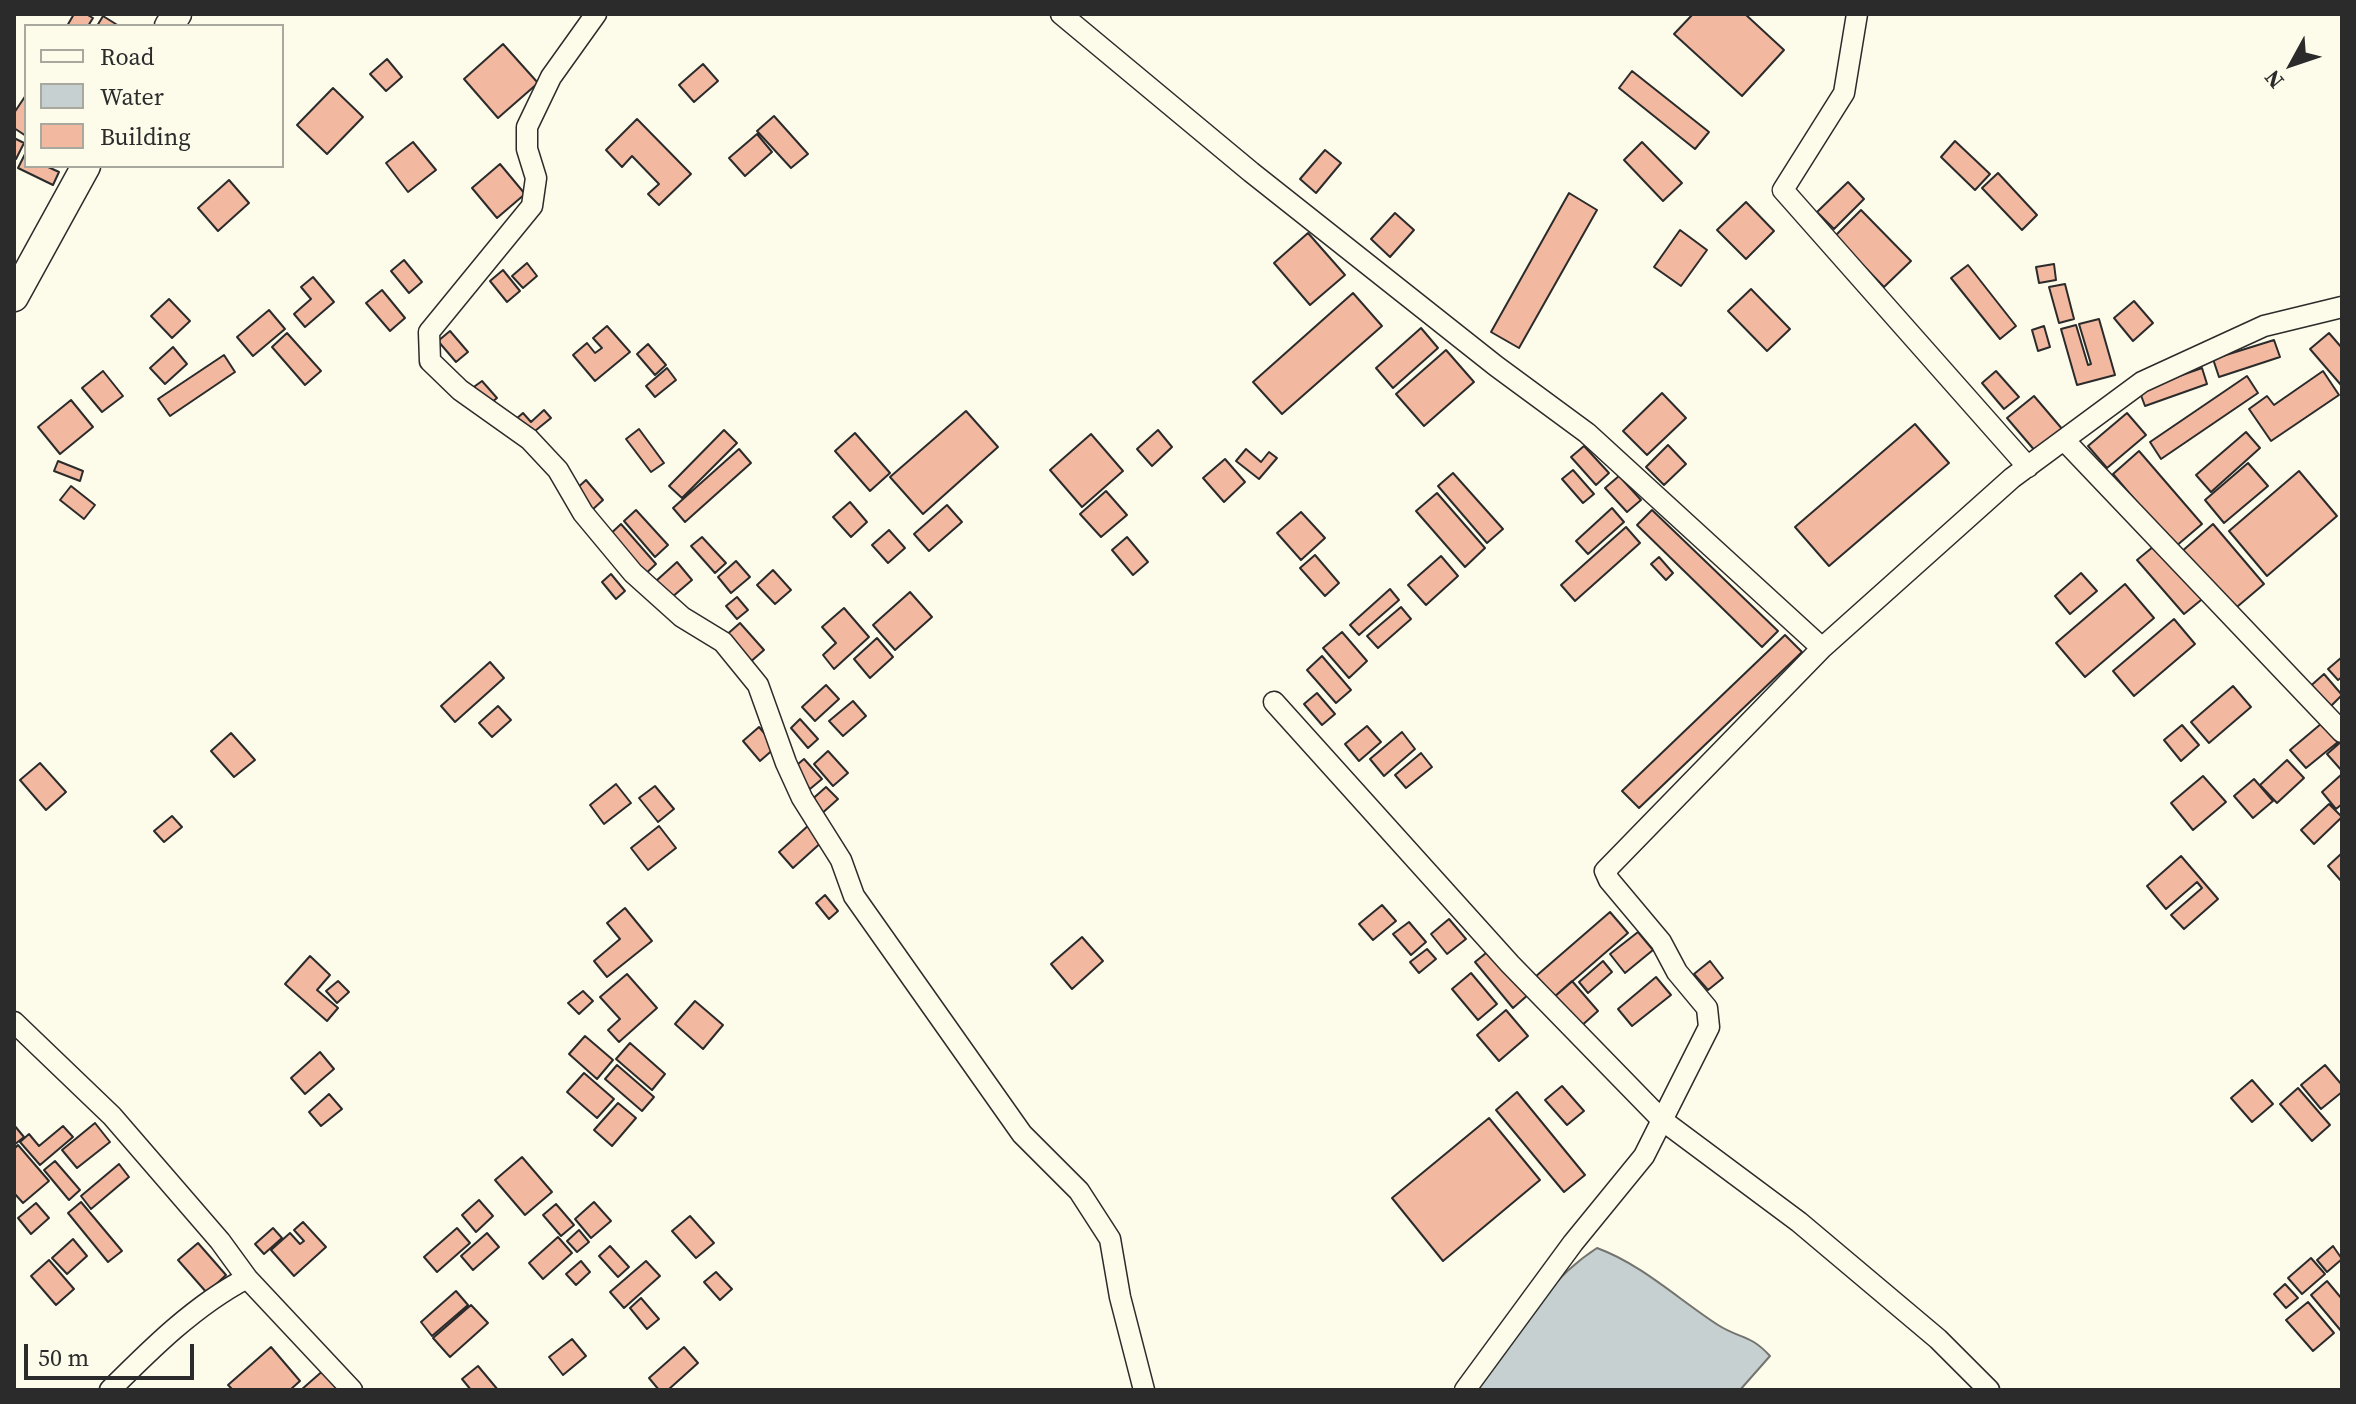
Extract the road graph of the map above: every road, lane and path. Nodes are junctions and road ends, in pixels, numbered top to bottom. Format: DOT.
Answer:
graph roads {
  1 [pos="596,14"];
  2 [pos="1061,14"];
  3 [pos="1857,14"];
  4 [pos="85,168"];
  5 [pos="14,297"];
  6 [pos="2342,307"];
  7 [pos="2064,440"];
  8 [pos="2028,467"];
  9 [pos="1822,648"];
  10 [pos="1274,702"];
  11 [pos="2342,732"];
  12 [pos="14,1022"];
  13 [pos="1662,1120"];
  14 [pos="247,1278"];
  15 [pos="110,1390"];
  16 [pos="352,1390"];
  17 [pos="1144,1390"];
  18 [pos="1465,1390"];
  19 [pos="1989,1390"];
  1 -- 17 [label="street"];
  2 -- 9 [label="street"];
  3 -- 8 [label="street"];
  4 -- 5 [label="main road"];
  6 -- 7 [label="street"];
  7 -- 8 [label="street"];
  7 -- 11 [label="street"];
  8 -- 9 [label="street"];
  9 -- 13 [label="street"];
  10 -- 13 [label="street"];
  12 -- 14 [label="street"];
  13 -- 18 [label="street"];
  13 -- 19 [label="street"];
  14 -- 15 [label="street"];
  14 -- 16 [label="street"];
}
